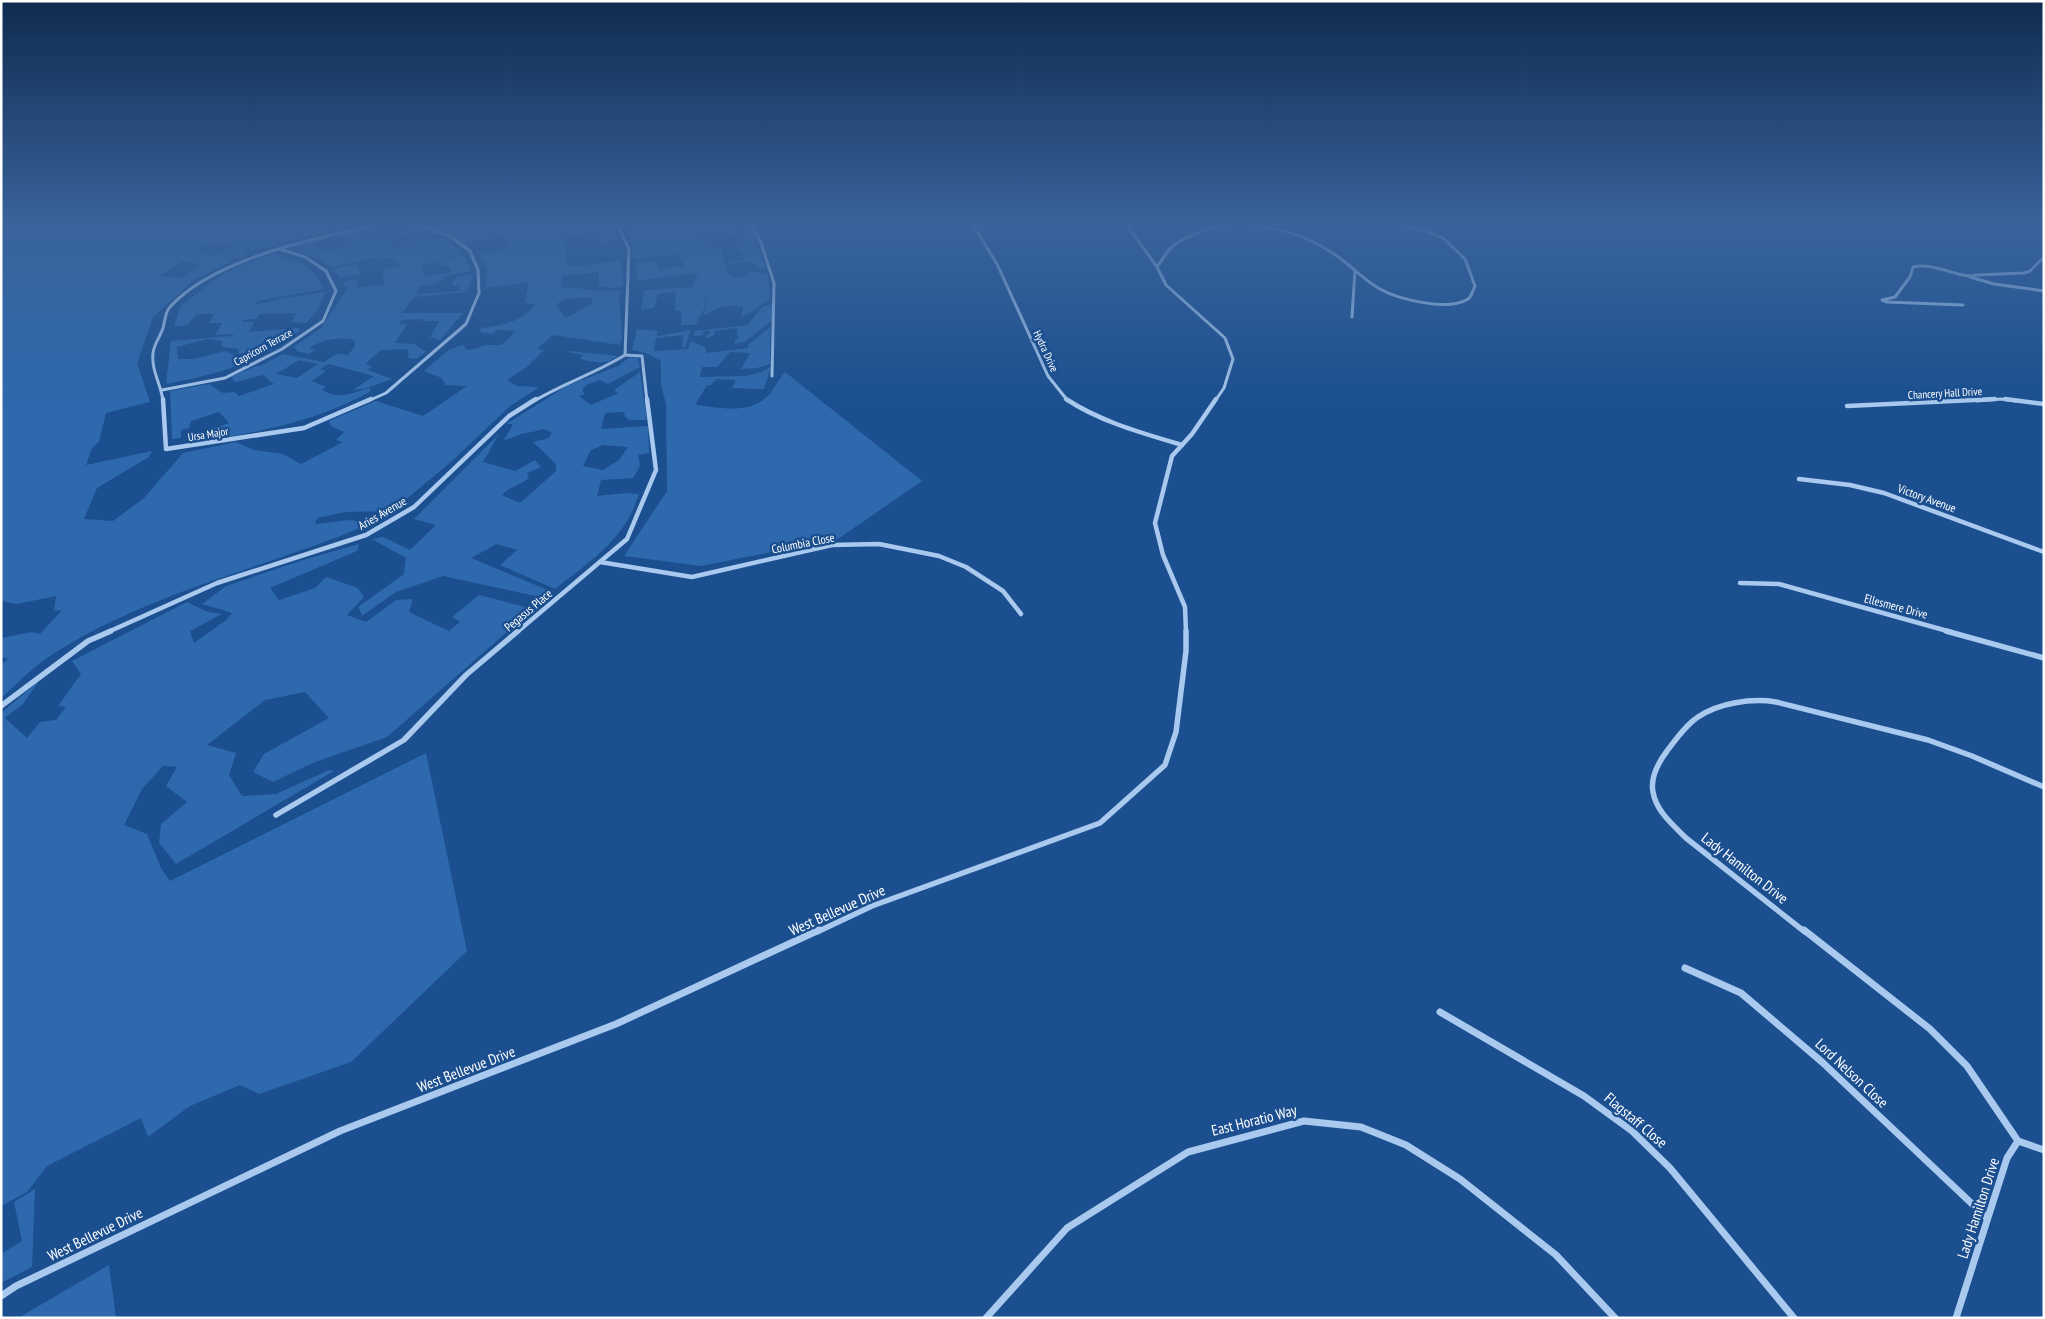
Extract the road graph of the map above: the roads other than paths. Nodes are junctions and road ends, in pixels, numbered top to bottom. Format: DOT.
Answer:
graph roads {
  1 [pos="201,284"];
  2 [pos="332,284"];
  3 [pos="479,284"];
  4 [pos="628,284"];
  5 [pos="774,284"];
  6 [pos="1007,284"];
  7 [pos="1165,284"];
  8 [pos="1354,284"];
  9 [pos="1372,284"];
  10 [pos="1474,284"];
  11 [pos="1905,284"];
  12 [pos="1992,284"];
  13 [pos="2044,291"];
  14 [pos="1963,305"];
  15 [pos="1352,317"];
  16 [pos="625,355"];
  17 [pos="772,376"];
  18 [pos="162,390"];
  19 [pos="2044,404"];
  20 [pos="1847,406"];
  21 [pos="1182,445"];
  22 [pos="1799,479"];
  23 [pos="2044,552"];
  24 [pos="600,562"];
  25 [pos="1740,583"];
  26 [pos="1020,614"];
  27 [pos="2044,658"];
  28 [pos="1,706"];
  29 [pos="2044,787"];
  30 [pos="276,815"];
  31 [pos="1685,968"];
  32 [pos="1440,1012"];
  33 [pos="2018,1141"];
  34 [pos="2044,1150"];
  35 [pos="1987,1218"];
  36 [pos="1,1296"];
  37 [pos="986,1318"];
  38 [pos="1615,1318"];
  39 [pos="1794,1318"];
  40 [pos="1956,1318"];
  1 -- 18 [label="street, Ursa Major"];
  2 -- 18 [label="street, Capricorn Terrace"];
  3 -- 18 [label="street, Ursa Major"];
  4 -- 16 [label="street"];
  5 -- 17 [label="street"];
  6 -- 21 [label="street, Hydra Drive"];
  7 -- 21 [label="street, West Bellevue Drive"];
  8 -- 15 [label="street"];
  9 -- 10 [label="street"];
  11 -- 14 [label="street"];
  12 -- 13 [label="street"];
  16 -- 24 [label="street, Pegasus Place"];
  16 -- 28 [label="street, Aries Avenue"];
  19 -- 20 [label="street, Chancery Hall Drive"];
  21 -- 36 [label="street, West Bellevue Drive"];
  22 -- 23 [label="street, Victory Avenue"];
  24 -- 26 [label="street, Columbia Close"];
  24 -- 30 [label="street, Pegasus Place"];
  25 -- 27 [label="street, Ellesmere Drive"];
  29 -- 33 [label="street, Lady Hamilton Drive"];
  31 -- 35 [label="street, Lord Nelson Close"];
  32 -- 39 [label="street, Flagstaff Close"];
  33 -- 34 [label="street"];
  33 -- 35 [label="street, Lady Hamilton Drive"];
  35 -- 40 [label="street, Lady Hamilton Drive"];
  37 -- 38 [label="street, East Horatio Way"];
}
